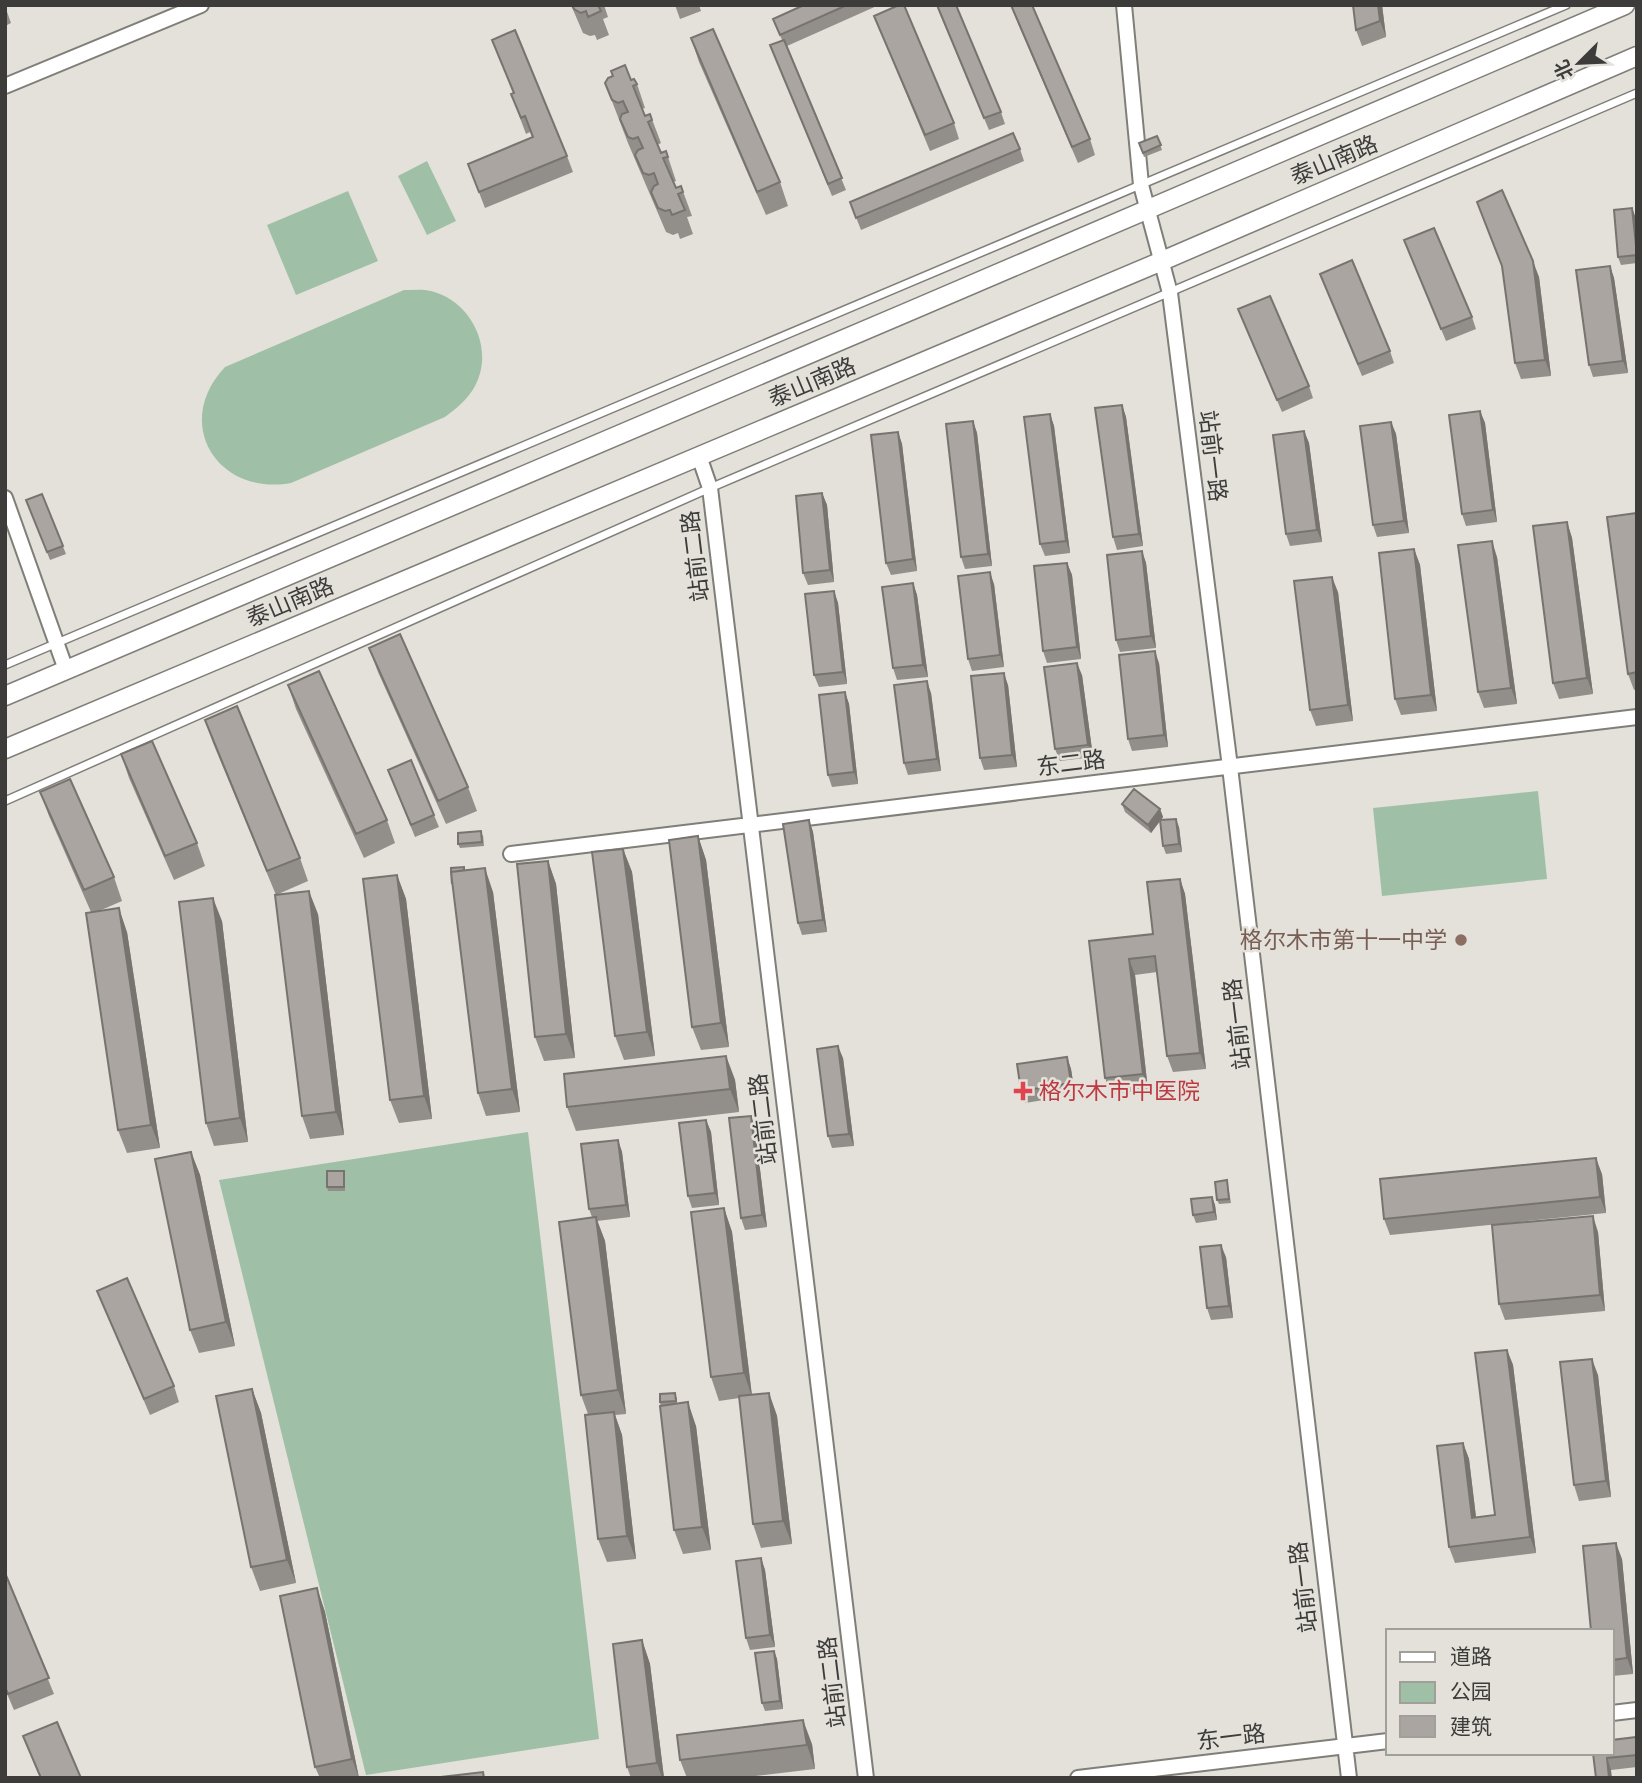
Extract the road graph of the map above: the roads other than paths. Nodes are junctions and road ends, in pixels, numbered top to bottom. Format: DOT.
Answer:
graph roads {
  1 [pos="201,5"];
  2 [pos="1124,5"];
  3 [pos="1566,5"];
  4 [pos="1625,5"];
  5 [pos="1637,56"];
  6 [pos="5,86"];
  7 [pos="1637,93"];
  8 [pos="1142,185"];
  9 [pos="1148,212"];
  10 [pos="1162,261"];
  11 [pos="1170,293"];
  12 [pos="699,456"];
  13 [pos="709,488"];
  14 [pos="5,498"];
  15 [pos="58,643"];
  16 [pos="5,665"];
  17 [pos="66,670"];
  18 [pos="5,696"];
  19 [pos="1637,718"];
  20 [pos="5,749"];
  21 [pos="1230,767"];
  22 [pos="5,801"];
  23 [pos="751,825"];
  24 [pos="511,853"];
  25 [pos="1637,1710"];
  26 [pos="1614,1713"];
  27 [pos="1386,1741"];
  28 [pos="1345,1746"];
  29 [pos="866,1778"];
  30 [pos="1078,1778"];
  31 [pos="1349,1778"];
  1 -- 6 [label="street"];
  2 -- 8 [label="street, 站前一路"];
  3 -- 8 [label="lane"];
  4 -- 9 [label="street, 泰山南路"];
  5 -- 10 [label="street, 泰山南路"];
  7 -- 11 [label="lane"];
  8 -- 9 [label="street, 站前一路"];
  8 -- 15 [label="lane"];
  9 -- 10 [label="street, 站前一路"];
  9 -- 17 [label="street, 泰山南路"];
  10 -- 11 [label="street, 站前一路"];
  10 -- 12 [label="street, 泰山南路"];
  11 -- 13 [label="lane"];
  11 -- 21 [label="street, 站前一路"];
  12 -- 13 [label="street, 站前二路"];
  12 -- 20 [label="street, 泰山南路"];
  13 -- 22 [label="lane"];
  13 -- 23 [label="street, 站前二路"];
  14 -- 15 [label="street"];
  15 -- 16 [label="lane"];
  15 -- 17 [label="street"];
  17 -- 18 [label="street, 泰山南路"];
  19 -- 21 [label="street, 东二路"];
  21 -- 23 [label="street, 东二路"];
  21 -- 28 [label="street, 站前一路"];
  23 -- 24 [label="street, 东二路"];
  23 -- 29 [label="street, 站前二路"];
  25 -- 26 [label="street"];
  27 -- 28 [label="street, 东一路"];
  28 -- 30 [label="street, 东一路"];
  28 -- 31 [label="street, 站前一路"];
}
